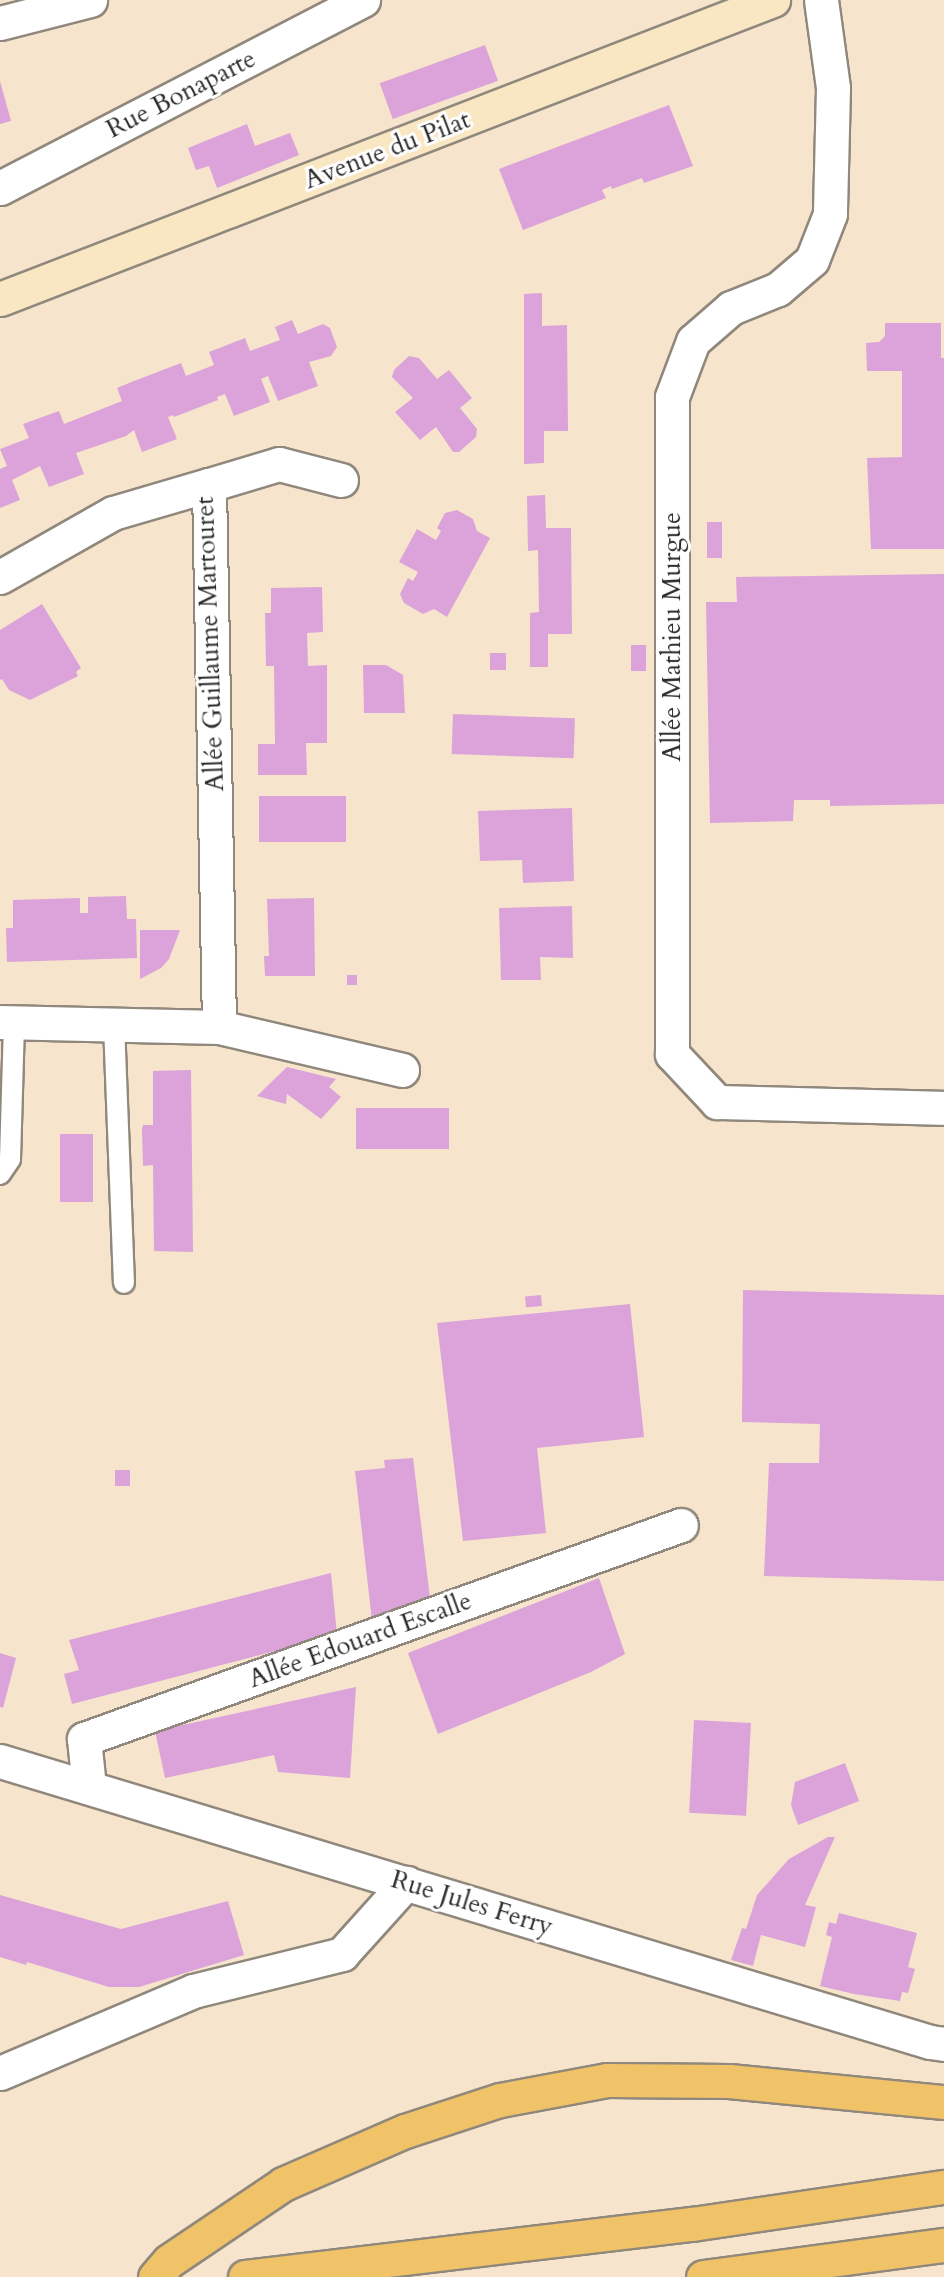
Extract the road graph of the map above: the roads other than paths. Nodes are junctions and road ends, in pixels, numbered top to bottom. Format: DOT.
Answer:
graph roads {
  1 [pos="90,0"];
  2 [pos="363,0"];
  3 [pos="773,0"];
  4 [pos="821,0"];
  5 [pos="0,23"];
  6 [pos="0,188"];
  7 [pos="0,299"];
  8 [pos="341,480"];
  9 [pos="208,485"];
  10 [pos="0,577"];
  11 [pos="7,1022"];
  12 [pos="114,1024"];
  13 [pos="219,1027"];
  14 [pos="402,1070"];
  15 [pos="944,1108"];
  16 [pos="0,1174"];
  17 [pos="124,1283"];
  18 [pos="681,1525"];
  19 [pos="0,1761"];
  20 [pos="89,1787"];
  21 [pos="406,1882"];
  22 [pos="944,2044"];
  23 [pos="0,2073"];
  24 [pos="944,2102"];
  25 [pos="944,2187"];
  26 [pos="944,2244"];
  27 [pos="797,2265"];
  28 [pos="155,2277"];
  29 [pos="245,2277"];
  30 [pos="704,2277"];
  31 [pos="753,2277"];
  1 -- 5 [label="street"];
  2 -- 6 [label="street, Rue Bonaparte"];
  3 -- 7 [label="main road, Avenue du Pilat"];
  4 -- 15 [label="street, Allée Mathieu Murgue"];
  8 -- 9 [label="street"];
  9 -- 10 [label="street, Allée Guillaume Martouret"];
  9 -- 13 [label="street, Allée Guillaume Martouret"];
  11 -- 12 [label="street"];
  11 -- 16 [label="lane"];
  12 -- 13 [label="street"];
  12 -- 17 [label="lane"];
  13 -- 14 [label="street"];
  18 -- 20 [label="street, Allée Edouard Escalle"];
  19 -- 20 [label="street, Rue Jules Ferry"];
  20 -- 21 [label="street, Rue Jules Ferry"];
  21 -- 22 [label="street, Rue Jules Ferry"];
  21 -- 23 [label="street"];
  24 -- 28 [label="highway"];
  25 -- 29 [label="highway"];
  26 -- 27 [label="highway"];
  27 -- 30 [label="highway"];
  27 -- 31 [label="highway"];
}
